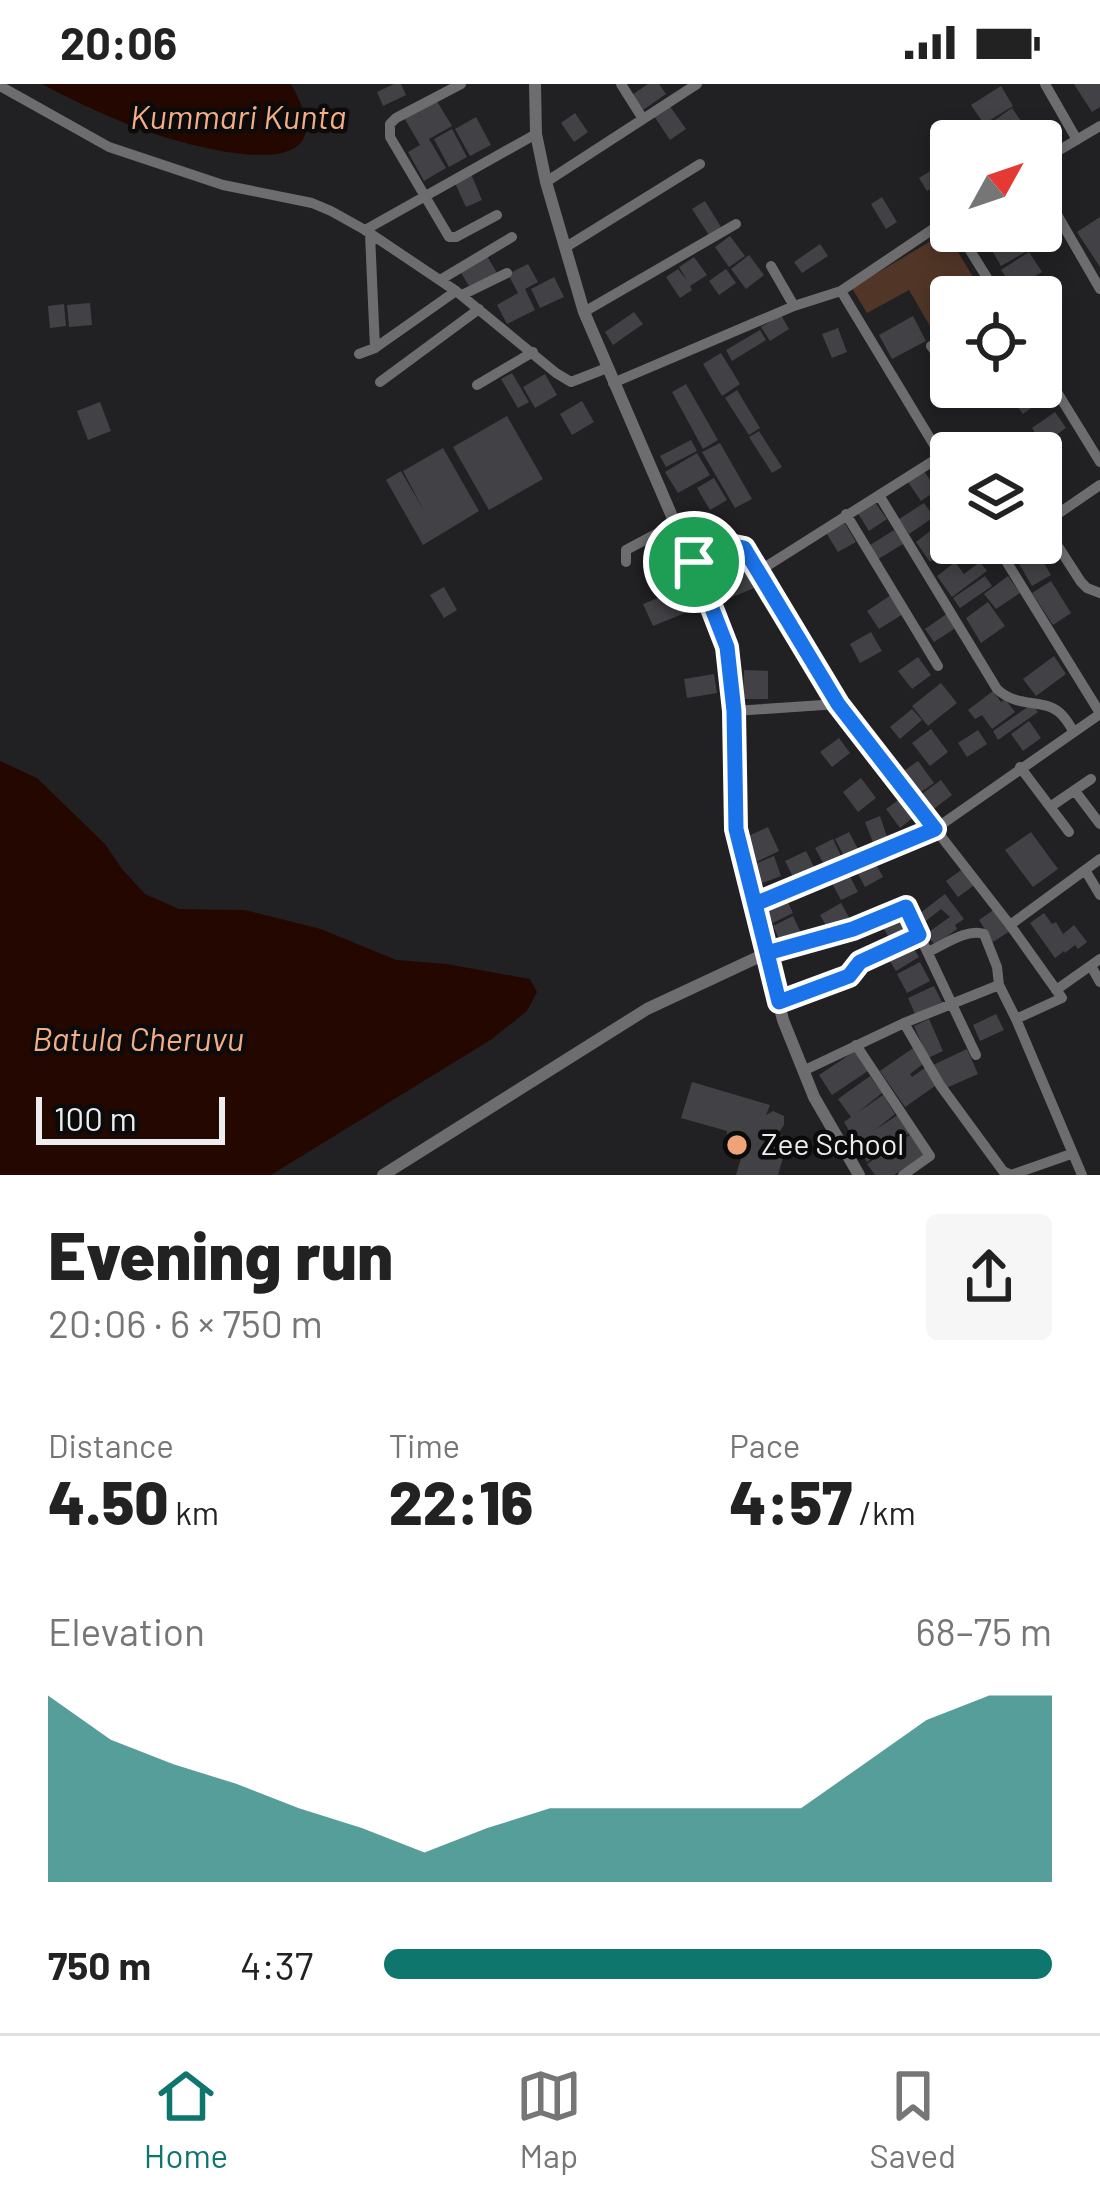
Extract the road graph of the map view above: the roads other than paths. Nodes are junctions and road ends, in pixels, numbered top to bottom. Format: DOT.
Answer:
graph roads {
  1 [pos="460,84"];
  2 [pos="621,84"];
  3 [pos="697,84"];
  4 [pos="1045,84"];
  5 [pos="534,85"];
  6 [pos="0,86"];
  7 [pos="643,119"];
  8 [pos="1100,125"];
  9 [pos="536,134"];
  10 [pos="1077,140"];
  11 [pos="1062,149"];
  12 [pos="700,164"];
  13 [pos="546,182"];
  14 [pos="423,195"];
  15 [pos="497,215"];
  16 [pos="1062,223"];
  17 [pos="736,224"];
  18 [pos="367,232"];
  19 [pos="930,232"];
  20 [pos="512,237"];
  21 [pos="566,247"];
  22 [pos="771,266"];
  23 [pos="507,273"];
  24 [pos="440,280"];
  25 [pos="1100,289"];
  26 [pos="842,291"];
  27 [pos="459,293"];
  28 [pos="794,306"];
  29 [pos="479,309"];
  30 [pos="584,312"];
  31 [pos="375,347"];
  32 [pos="533,352"];
  33 [pos="359,354"];
  34 [pos="607,368"];
  35 [pos="380,382"];
  36 [pos="613,383"];
  37 [pos="477,386"];
  38 [pos="1062,400"];
  39 [pos="930,439"];
  40 [pos="930,462"];
  41 [pos="1100,462"];
  42 [pos="1100,485"];
  43 [pos="879,495"];
  44 [pos="1062,509"];
  45 [pos="846,514"];
  46 [pos="675,524"];
  47 [pos="1062,552"];
  48 [pos="626,562"];
  49 [pos="694,562"];
  50 [pos="1007,564"];
  51 [pos="759,571"];
  52 [pos="1100,592"];
  53 [pos="938,666"];
  54 [pos="838,704"];
  55 [pos="734,711"];
  56 [pos="1100,713"];
  57 [pos="1074,732"];
  58 [pos="1020,767"];
  59 [pos="1091,779"];
  60 [pos="1075,790"];
  61 [pos="1050,806"];
  62 [pos="1100,824"];
  63 [pos="935,829"];
  64 [pos="1069,832"];
  65 [pos="1100,859"];
  66 [pos="1085,870"];
  67 [pos="1100,895"];
  68 [pos="755,904"];
  69 [pos="1010,925"];
  70 [pos="919,935"];
  71 [pos="928,952"];
  72 [pos="767,953"];
  73 [pos="1095,962"];
  74 [pos="1100,982"];
  75 [pos="999,985"];
  76 [pos="1056,990"];
  77 [pos="779,1002"];
  78 [pos="951,1003"];
  79 [pos="1016,1019"];
  80 [pos="904,1023"];
  81 [pos="856,1045"];
  82 [pos="976,1055"];
  83 [pos="802,1071"];
  84 [pos="1071,1154"];
  85 [pos="383,1175"];
  86 [pos="859,1175"];
  87 [pos="904,1175"];
  88 [pos="1082,1175"];
  1 -- 14 [label="street"];
  2 -- 7 [label="street"];
  3 -- 7 [label="street"];
  4 -- 10 [label="street"];
  5 -- 9 [label="street"];
  6 -- 18 [label="street"];
  7 -- 13 [label="street"];
  8 -- 10 [label="street"];
  9 -- 13 [label="street"];
  9 -- 14 [label="street"];
  10 -- 11 [label="street"];
  12 -- 21 [label="street"];
  13 -- 21 [label="street"];
  14 -- 15 [label="street"];
  14 -- 18 [label="street"];
  16 -- 25 [label="street"];
  17 -- 30 [label="street"];
  18 -- 24 [label="street"];
  18 -- 31 [label="street"];
  19 -- 26 [label="street"];
  20 -- 24 [label="street"];
  21 -- 30 [label="street"];
  22 -- 28 [label="street"];
  23 -- 27 [label="street"];
  24 -- 27 [label="street"];
  26 -- 28 [label="street"];
  26 -- 39 [label="street"];
  27 -- 29 [label="street"];
  27 -- 31 [label="street"];
  28 -- 36 [label="street"];
  29 -- 32 [label="street"];
  29 -- 35 [label="street"];
  30 -- 34 [label="street"];
  31 -- 33 [label="street"];
  32 -- 34 [label="street"];
  32 -- 37 [label="street"];
  34 -- 36 [label="street"];
  36 -- 46 [label="street"];
  38 -- 41 [label="street"];
  40 -- 43 [label="street"];
  42 -- 44 [label="street"];
  43 -- 45 [label="street"];
  43 -- 57 [label="street"];
  45 -- 51 [label="street"];
  45 -- 53 [label="street"];
  46 -- 48 [label="street"];
  46 -- 49 [label="street"];
  47 -- 52 [label="street"];
  49 -- 51 [label="street"];
  49 -- 55 [label="street"];
  50 -- 56 [label="street"];
  51 -- 54 [label="street"];
  54 -- 55 [label="street"];
  54 -- 63 [label="street"];
  55 -- 68 [label="street"];
  56 -- 57 [label="street"];
  57 -- 58 [label="street"];
  58 -- 61 [label="street"];
  58 -- 63 [label="street"];
  59 -- 60 [label="street"];
  60 -- 61 [label="street"];
  60 -- 62 [label="street"];
  61 -- 64 [label="street"];
  63 -- 68 [label="street"];
  63 -- 69 [label="street"];
  65 -- 66 [label="street"];
  66 -- 67 [label="street"];
  66 -- 69 [label="street"];
  68 -- 72 [label="street"];
  69 -- 76 [label="street"];
  70 -- 71 [label="street"];
  70 -- 72 [label="street"];
  70 -- 77 [label="street"];
  71 -- 75 [label="street"];
  71 -- 78 [label="street"];
  72 -- 77 [label="street"];
  72 -- 85 [label="street"];
  73 -- 74 [label="street"];
  73 -- 76 [label="street"];
  75 -- 78 [label="street"];
  75 -- 79 [label="street"];
  76 -- 79 [label="street"];
  77 -- 83 [label="street"];
  78 -- 80 [label="street"];
  78 -- 82 [label="street"];
  79 -- 84 [label="street"];
  80 -- 81 [label="street"];
  80 -- 84 [label="street"];
  81 -- 83 [label="street"];
  81 -- 87 [label="street"];
  83 -- 86 [label="street"];
  84 -- 88 [label="street"];
}
